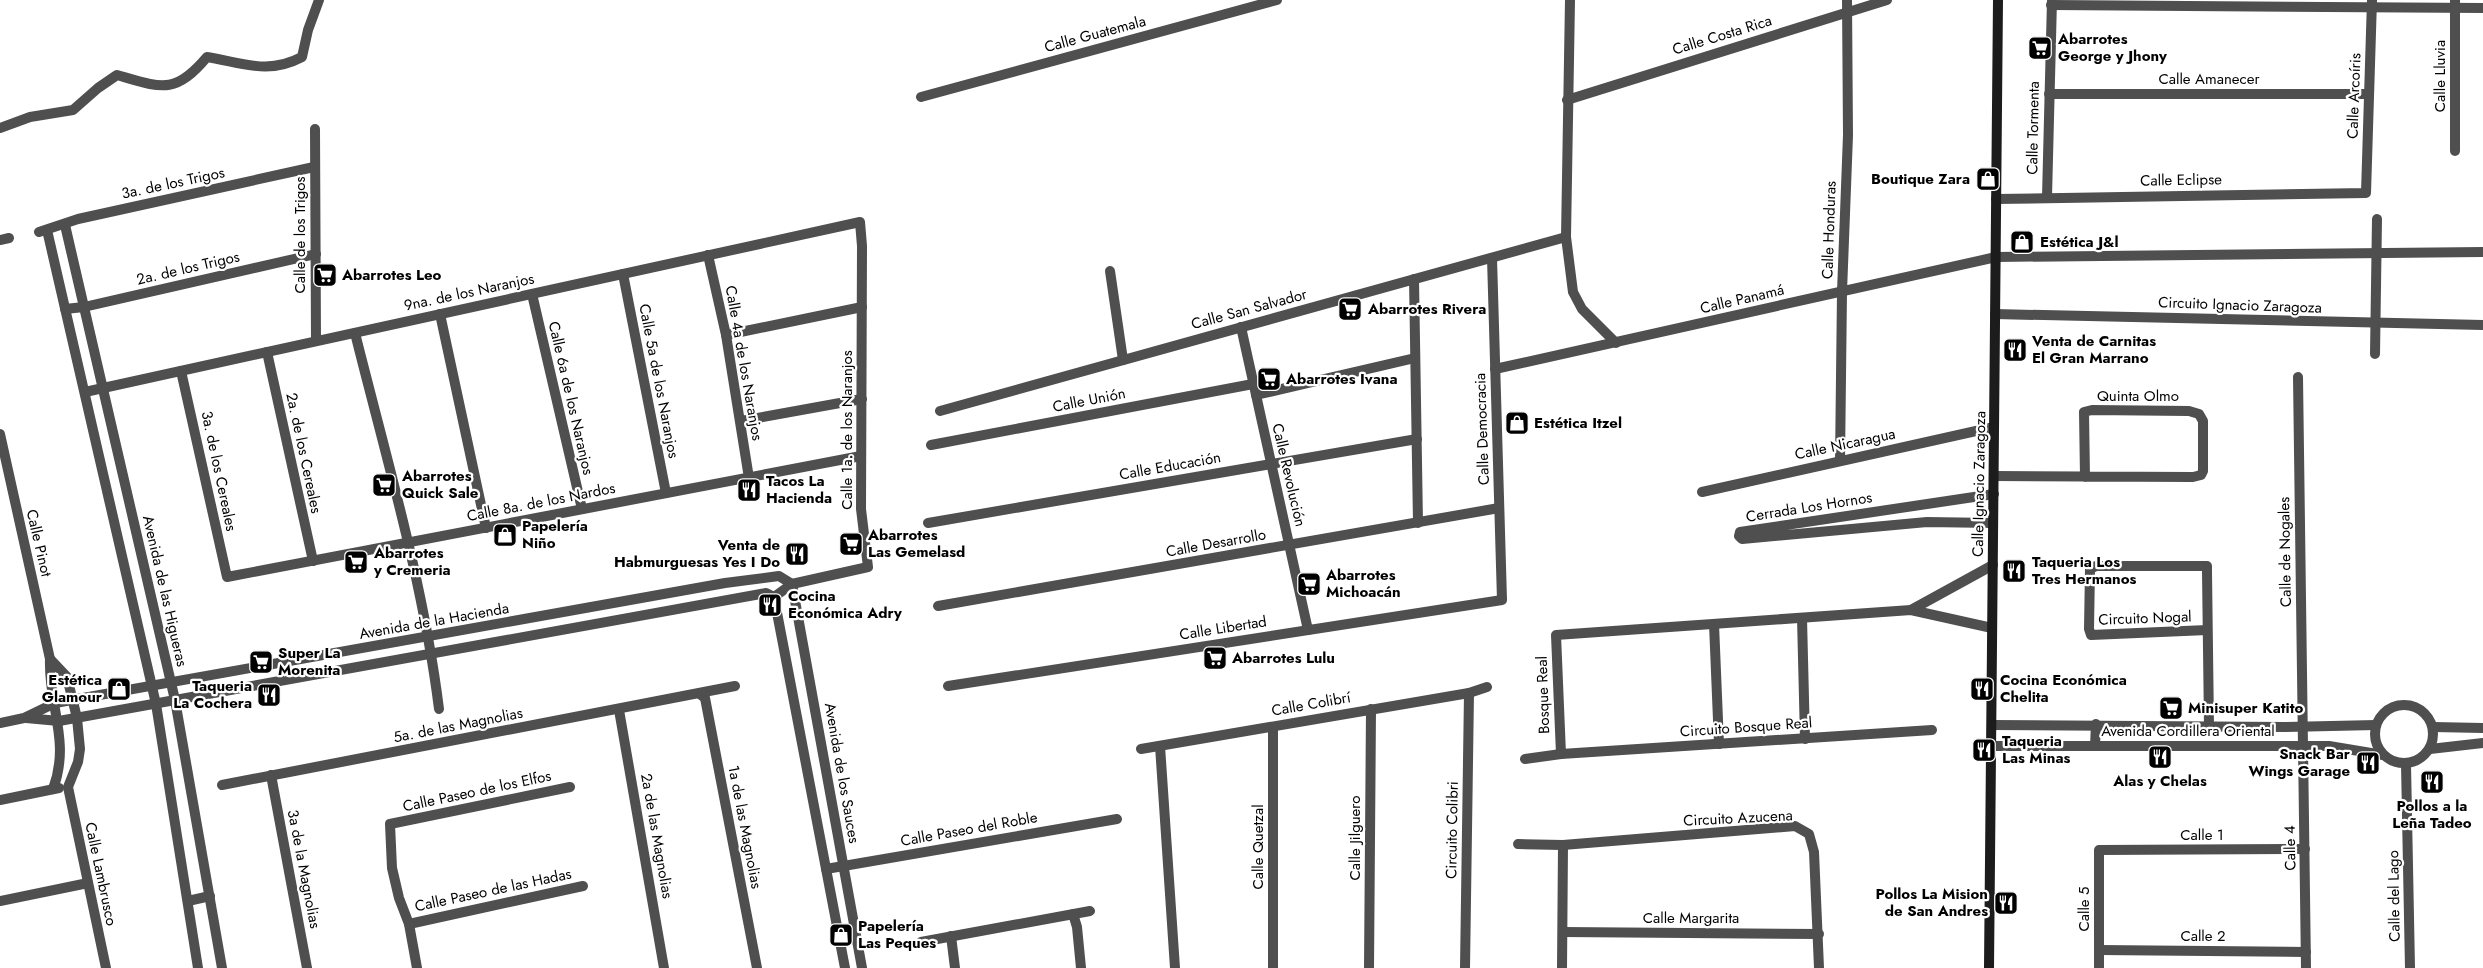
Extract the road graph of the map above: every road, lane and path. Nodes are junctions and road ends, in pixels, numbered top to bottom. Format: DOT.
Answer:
graph roads {
  1 [pos="319,0"];
  2 [pos="1277,0"];
  3 [pos="1570,0"];
  4 [pos="1847,0"];
  5 [pos="1887,0"];
  6 [pos="1998,0"];
  7 [pos="2052,3"];
  8 [pos="2136,3"];
  9 [pos="2289,4"];
  10 [pos="2372,4"];
  11 [pos="2455,4"];
  12 [pos="2483,8"];
  13 [pos="1848,12"];
  14 [pos="2049,94"];
  15 [pos="2369,94"];
  16 [pos="921,97"];
  17 [pos="1567,100"];
  18 [pos="0,128"];
  19 [pos="315,129"];
  20 [pos="2455,151"];
  21 [pos="314,167"];
  22 [pos="2366,193"];
  23 [pos="2047,196"];
  24 [pos="1996,199"];
  25 [pos="2377,219"];
  26 [pos="860,222"];
  27 [pos="65,225"];
  28 [pos="1566,237"];
  29 [pos="2483,252"];
  30 [pos="2376,253"];
  31 [pos="316,254"];
  32 [pos="708,255"];
  33 [pos="1996,257"];
  34 [pos="1492,258"];
  35 [pos="1110,271"];
  36 [pos="623,274"];
  37 [pos="1414,279"];
  38 [pos="1842,292"];
  39 [pos="532,294"];
  40 [pos="84,307"];
  41 [pos="862,307"];
  42 [pos="66,308"];
  43 [pos="440,314"];
  44 [pos="1995,314"];
  45 [pos="2376,324"];
  46 [pos="2483,325"];
  47 [pos="1241,327"];
  48 [pos="355,333"];
  49 [pos="726,335"];
  50 [pos="316,341"];
  51 [pos="1616,343"];
  52 [pos="267,352"];
  53 [pos="2375,354"];
  54 [pos="1415,358"];
  55 [pos="1123,360"];
  56 [pos="181,370"];
  57 [pos="1495,370"];
  58 [pos="2298,377"];
  59 [pos="1253,384"];
  60 [pos="103,388"];
  61 [pos="85,392"];
  62 [pos="1256,395"];
  63 [pos="862,399"];
  64 [pos="940,411"];
  65 [pos="741,420"];
  66 [pos="1994,427"];
  67 [pos="0,434"];
  68 [pos="1416,439"];
  69 [pos="931,445"];
  70 [pos="861,456"];
  71 [pos="3,460"];
  72 [pos="1840,461"];
  73 [pos="1271,464"];
  74 [pos="1994,476"];
  75 [pos="2085,477"];
  76 [pos="749,478"];
  77 [pos="1702,492"];
  78 [pos="666,494"];
  79 [pos="1994,494"];
  80 [pos="1926,504"];
  81 [pos="1499,508"];
  82 [pos="582,509"];
  83 [pos="1927,522"];
  84 [pos="1993,522"];
  85 [pos="928,523"];
  86 [pos="1418,523"];
  87 [pos="486,528"];
  88 [pos="408,542"];
  89 [pos="1289,545"];
  90 [pos="312,561"];
  91 [pos="1993,565"];
  92 [pos="227,577"];
  93 [pos="792,584"];
  94 [pos="774,597"];
  95 [pos="1502,600"];
  96 [pos="938,606"];
  97 [pos="1911,610"];
  98 [pos="1802,618"];
  99 [pos="1714,624"];
  100 [pos="1992,628"];
  101 [pos="1308,630"];
  102 [pos="2208,630"];
  103 [pos="429,637"];
  104 [pos="432,654"];
  105 [pos="50,659"];
  106 [pos="171,683"];
  107 [pos="152,686"];
  108 [pos="735,686"];
  109 [pos="948,686"];
  110 [pos="1487,688"];
  111 [pos="1469,693"];
  112 [pos="700,694"];
  113 [pos="74,700"];
  114 [pos="175,700"];
  115 [pos="55,703"];
  116 [pos="156,704"];
  117 [pos="1371,708"];
  118 [pos="439,709"];
  119 [pos="619,710"];
  120 [pos="24,718"];
  121 [pos="77,718"];
  122 [pos="59,722"];
  123 [pos="0,723"];
  124 [pos="2096,724"];
  125 [pos="1992,725"];
  126 [pos="2376,725"];
  127 [pos="2209,726"];
  128 [pos="1272,727"];
  129 [pos="2303,727"];
  130 [pos="2433,727"];
  131 [pos="2483,728"];
  132 [pos="1932,730"];
  133 [pos="1805,739"];
  134 [pos="2483,743"];
  135 [pos="1719,744"];
  136 [pos="1160,746"];
  137 [pos="1992,746"];
  138 [pos="2095,746"];
  139 [pos="2303,746"];
  140 [pos="1141,749"];
  141 [pos="2430,749"];
  142 [pos="1561,754"];
  143 [pos="2383,755"];
  144 [pos="1526,759"];
  145 [pos="2406,764"];
  146 [pos="271,775"];
  147 [pos="222,785"];
  148 [pos="68,786"];
  149 [pos="570,787"];
  150 [pos="53,789"];
  151 [pos="0,800"];
  152 [pos="1116,819"];
  153 [pos="1518,844"];
  154 [pos="1563,845"];
  155 [pos="2305,849"];
  156 [pos="2100,850"];
  157 [pos="844,866"];
  158 [pos="826,869"];
  159 [pos="88,883"];
  160 [pos="583,886"];
  161 [pos="210,896"];
  162 [pos="0,901"];
  163 [pos="188,901"];
  164 [pos="1090,911"];
  165 [pos="1072,914"];
  166 [pos="409,924"];
  167 [pos="1563,932"];
  168 [pos="1818,934"];
  169 [pos="950,936"];
  170 [pos="921,942"];
  171 [pos="2099,950"];
  172 [pos="2306,952"];
  173 [pos="105,968"];
  174 [pos="198,968"];
  175 [pos="222,968"];
  176 [pos="307,968"];
  177 [pos="417,968"];
  178 [pos="664,968"];
  179 [pos="757,968"];
  180 [pos="845,968"];
  181 [pos="862,968"];
  182 [pos="955,968"];
  183 [pos="1081,968"];
  184 [pos="1175,968"];
  185 [pos="1273,968"];
  186 [pos="1369,968"];
  187 [pos="1465,968"];
  188 [pos="1562,968"];
  189 [pos="1819,968"];
  190 [pos="1990,968"];
  191 [pos="2099,968"];
  192 [pos="2306,968"];
  193 [pos="2410,968"];
  1 -- 18 [label="street"];
  2 -- 16 [label="street, Calle Guatemala"];
  3 -- 17 [label="street"];
  4 -- 13 [label="street, Calle Honduras"];
  5 -- 13 [label="street, Calle Costa Rica"];
  6 -- 24 [label="main road, Calle Ignacio Zaragoza"];
  7 -- 8 [label="street"];
  7 -- 14 [label="street, Calle Tormenta"];
  8 -- 9 [label="street"];
  9 -- 10 [label="street"];
  10 -- 11 [label="street"];
  10 -- 15 [label="street, Calle Arcoíris"];
  11 -- 12 [label="street"];
  11 -- 20 [label="street, Calle Lluvia"];
  13 -- 17 [label="street, Calle Costa Rica"];
  13 -- 38 [label="street, Calle Honduras"];
  14 -- 15 [label="street, Calle Amanecer"];
  14 -- 23 [label="street, Calle Tormenta"];
  15 -- 22 [label="street, Calle Arcoíris"];
  17 -- 28 [label="street"];
  19 -- 21 [label="street, Calle de los Trigos"];
  21 -- 27 [label="street, 3a. de los Trigos"];
  21 -- 31 [label="street, Calle de los Trigos"];
  22 -- 23 [label="street, Calle Eclipse"];
  23 -- 24 [label="street, Calle Eclipse"];
  24 -- 33 [label="main road, Calle Ignacio Zaragoza"];
  25 -- 30 [label="street"];
  26 -- 32 [label="street, 9na. de los Naranjos"];
  26 -- 41 [label="street, Calle 1a. de los Naranjos"];
  27 -- 40 [label="street, Avenida de las Higueras"];
  27 -- 42 [label="street, 3a. de los Trigos"];
  28 -- 34 [label="street, Calle San Salvador"];
  28 -- 51 [label="street"];
  29 -- 30 [label="street"];
  30 -- 33 [label="street"];
  30 -- 45 [label="street"];
  31 -- 40 [label="street, 2a. de los Trigos"];
  31 -- 50 [label="street, Calle de los Trigos"];
  32 -- 36 [label="street, 9na. de los Naranjos"];
  32 -- 49 [label="street, Calle 4a de los Naranjos"];
  33 -- 38 [label="street, Calle Panamá"];
  33 -- 44 [label="main road, Calle Ignacio Zaragoza"];
  34 -- 37 [label="street, Calle San Salvador"];
  34 -- 57 [label="street, Calle Democracia"];
  35 -- 55 [label="street"];
  36 -- 39 [label="street, 9na. de los Naranjos"];
  36 -- 78 [label="street, Calle 5a de los Naranjos"];
  37 -- 47 [label="street, Calle San Salvador"];
  37 -- 54 [label="street"];
  38 -- 51 [label="street, Calle Panamá"];
  38 -- 72 [label="street, Calle Honduras"];
  39 -- 43 [label="street, 9na. de los Naranjos"];
  39 -- 82 [label="street, Calle 6a de los Naranjos"];
  40 -- 42 [label="street, 2a. de los Trigos"];
  40 -- 60 [label="street, Avenida de las Higueras"];
  41 -- 49 [label="street"];
  41 -- 63 [label="street, Calle 1a. de los Naranjos"];
  42 -- 61 [label="street"];
  43 -- 48 [label="street, 9na. de los Naranjos"];
  43 -- 87 [label="street"];
  44 -- 45 [label="street, Circuito Ignacio Zaragoza"];
  44 -- 66 [label="main road, Calle Ignacio Zaragoza"];
  45 -- 46 [label="street, Circuito Ignacio Zaragoza"];
  45 -- 53 [label="street"];
  47 -- 55 [label="street, Calle San Salvador"];
  47 -- 59 [label="street, Calle Revolución"];
  48 -- 50 [label="street, 9na. de los Naranjos"];
  48 -- 88 [label="street"];
  49 -- 65 [label="street, Calle 4a de los Naranjos"];
  50 -- 52 [label="street, 9na. de los Naranjos"];
  51 -- 57 [label="street, Calle Panamá"];
  52 -- 56 [label="street, 9na. de los Naranjos"];
  52 -- 90 [label="street, 2a. de los Cereales"];
  54 -- 62 [label="street"];
  54 -- 68 [label="street"];
  55 -- 64 [label="street, Calle San Salvador"];
  56 -- 60 [label="street, 9na. de los Naranjos"];
  56 -- 92 [label="street, 3a. de los Cereales"];
  57 -- 81 [label="street, Calle Democracia"];
  58 -- 129 [label="street, Calle de Nogales"];
  59 -- 62 [label="street, Calle Revolución"];
  59 -- 69 [label="street, Calle Unión"];
  60 -- 61 [label="street, 9na. de los Naranjos"];
  60 -- 106 [label="street, Avenida de las Higueras"];
  61 -- 107 [label="street"];
  62 -- 73 [label="street, Calle Revolución"];
  63 -- 65 [label="street"];
  63 -- 70 [label="street, Calle 1a. de los Naranjos"];
  65 -- 76 [label="street, Calle 4a de los Naranjos"];
  66 -- 72 [label="street, Calle Nicaragua"];
  66 -- 74 [label="main road, Calle Ignacio Zaragoza"];
  67 -- 71 [label="street, Calle Pinot"];
  68 -- 73 [label="street, Calle Educación"];
  68 -- 86 [label="street"];
  70 -- 76 [label="street, Calle 8a. de los Nardos"];
  70 -- 93 [label="street, Calle 1a. de los Naranjos"];
  71 -- 105 [label="street, Calle Pinot"];
  72 -- 77 [label="street, Calle Nicaragua"];
  73 -- 85 [label="street, Calle Educación"];
  73 -- 89 [label="street, Calle Revolución"];
  74 -- 75 [label="street, Quinta Olmo"];
  74 -- 79 [label="main road, Calle Ignacio Zaragoza"];
  75 -- 75 [label="street, Quinta Olmo"];
  76 -- 78 [label="street, Calle 8a. de los Nardos"];
  78 -- 82 [label="street, Calle 8a. de los Nardos"];
  79 -- 80 [label="street, Cerrada Los Hornos"];
  79 -- 84 [label="main road, Calle Ignacio Zaragoza"];
  80 -- 83 [label="street"];
  80 -- 83 [label="street, Cerrada Los Hornos"];
  81 -- 86 [label="street, Calle Desarrollo"];
  81 -- 95 [label="street, Calle Democracia"];
  82 -- 87 [label="street, Calle 8a. de los Nardos"];
  83 -- 84 [label="street, Cerrada Los Hornos"];
  84 -- 91 [label="main road, Calle Ignacio Zaragoza"];
  86 -- 89 [label="street, Calle Desarrollo"];
  87 -- 88 [label="street, Calle 8a. de los Nardos"];
  88 -- 90 [label="street, Calle 8a. de los Nardos"];
  88 -- 103 [label="street"];
  89 -- 96 [label="street, Calle Desarrollo"];
  89 -- 101 [label="street, Calle Revolución"];
  90 -- 92 [label="street, Calle 8a. de los Nardos"];
  91 -- 97 [label="street"];
  91 -- 100 [label="main road, Calle Ignacio Zaragoza"];
  93 -- 94 [label="street, Calle 1a. de los Naranjos"];
  93 -- 103 [label="street, Avenida de la Hacienda"];
  93 -- 157 [label="street, Avenida de los Sauces"];
  94 -- 104 [label="street, Avenida de la Hacienda"];
  94 -- 158 [label="street"];
  95 -- 101 [label="street, Calle Libertad"];
  97 -- 98 [label="street"];
  97 -- 100 [label="street"];
  98 -- 99 [label="street"];
  98 -- 133 [label="street"];
  99 -- 135 [label="street"];
  99 -- 142 [label="street, Bosque Real"];
  100 -- 125 [label="main road, Calle Ignacio Zaragoza"];
  101 -- 109 [label="street, Calle Libertad"];
  102 -- 102 [label="street, Circuito Nogal"];
  102 -- 127 [label="street, Circuito Nogal"];
  103 -- 104 [label="street"];
  103 -- 106 [label="street, Avenida de la Hacienda"];
  104 -- 114 [label="street, Avenida de la Hacienda"];
  104 -- 118 [label="street"];
  105 -- 113 [label="street"];
  105 -- 115 [label="street, Calle Pinot"];
  106 -- 107 [label="street, Avenida de la Hacienda"];
  106 -- 114 [label="street, Avenida de las Higueras"];
  107 -- 113 [label="street, Avenida de la Hacienda"];
  107 -- 116 [label="street"];
  108 -- 112 [label="street, 5a. de las Magnolias"];
  110 -- 111 [label="street, Calle Colibrí"];
  111 -- 117 [label="street, Calle Colibrí"];
  111 -- 187 [label="street, Circuito Colibri"];
  112 -- 119 [label="street, 5a. de las Magnolias"];
  112 -- 179 [label="street, 1a de las Magnolias"];
  113 -- 115 [label="street, Avenida de la Hacienda"];
  113 -- 121 [label="street"];
  114 -- 116 [label="street, Avenida de la Hacienda"];
  114 -- 161 [label="street, Avenida de las Higueras"];
  115 -- 120 [label="street, Avenida de la Hacienda"];
  115 -- 122 [label="street, Calle Pinot"];
  116 -- 121 [label="street, Avenida de la Hacienda"];
  116 -- 163 [label="street"];
  117 -- 128 [label="street, Calle Colibrí"];
  117 -- 186 [label="street, Calle Jilguero"];
  119 -- 146 [label="street, 5a. de las Magnolias"];
  119 -- 178 [label="street, 2a de las Magnolias"];
  120 -- 122 [label="street, Avenida de la Hacienda"];
  120 -- 123 [label="street, Avenida de la Hacienda"];
  121 -- 122 [label="street, Avenida de la Hacienda"];
  121 -- 148 [label="street"];
  122 -- 150 [label="street"];
  124 -- 125 [label="street, Avenida Cordillera Oriental"];
  124 -- 127 [label="street, Avenida Cordillera Oriental"];
  124 -- 138 [label="street"];
  125 -- 137 [label="main road, Calle Ignacio Zaragoza"];
  126 -- 129 [label="street, Avenida Cordillera Oriental"];
  126 -- 130 [label="street"];
  126 -- 143 [label="street"];
  127 -- 129 [label="street, Avenida Cordillera Oriental"];
  128 -- 136 [label="street, Calle Colibrí"];
  128 -- 185 [label="street, Calle Quetzal"];
  129 -- 139 [label="street, Calle 4"];
  130 -- 131 [label="street"];
  130 -- 141 [label="street"];
  132 -- 133 [label="street, Circuito Bosque Real"];
  133 -- 135 [label="street, Circuito Bosque Real"];
  134 -- 141 [label="street"];
  135 -- 142 [label="street, Circuito Bosque Real"];
  136 -- 140 [label="street, Calle Colibrí"];
  136 -- 184 [label="street"];
  137 -- 138 [label="street, Avenida Cordillera Oriental"];
  137 -- 190 [label="main road, Calle Ignacio Zaragoza"];
  138 -- 139 [label="street, Avenida Cordillera Oriental"];
  139 -- 143 [label="street, Avenida Cordillera Oriental"];
  139 -- 155 [label="street, Calle 4"];
  141 -- 145 [label="street"];
  142 -- 144 [label="street, Circuito Bosque Real"];
  143 -- 145 [label="street"];
  145 -- 193 [label="street, Calle del Lago"];
  146 -- 147 [label="street, 5a. de las Magnolias"];
  146 -- 176 [label="street, 3a de la Magnolias"];
  148 -- 150 [label="street"];
  148 -- 159 [label="street, Calle Lambrusco"];
  149 -- 166 [label="street, Calle Paseo de los Elfos"];
  150 -- 151 [label="street"];
  152 -- 157 [label="street, Calle Paseo del Roble"];
  153 -- 154 [label="street, Circuito Azucena"];
  154 -- 167 [label="street"];
  154 -- 168 [label="street, Circuito Azucena"];
  155 -- 156 [label="street, Calle 1"];
  155 -- 172 [label="street, Calle 4"];
  156 -- 171 [label="street, Calle 5"];
  157 -- 158 [label="street, Calle Paseo del Roble"];
  157 -- 181 [label="street, Avenida de los Sauces"];
  158 -- 180 [label="street"];
  159 -- 162 [label="street"];
  159 -- 173 [label="street, Calle Lambrusco"];
  160 -- 166 [label="street, Calle Paseo de las Hadas"];
  161 -- 163 [label="street"];
  161 -- 175 [label="street, Avenida de las Higueras"];
  163 -- 174 [label="street"];
  164 -- 165 [label="street"];
  165 -- 169 [label="street"];
  165 -- 183 [label="street"];
  166 -- 177 [label="street"];
  167 -- 168 [label="street, Calle Margarita"];
  167 -- 188 [label="street"];
  168 -- 189 [label="street, Circuito Azucena"];
  169 -- 170 [label="street"];
  169 -- 182 [label="street"];
  171 -- 172 [label="street, Calle 2"];
  171 -- 191 [label="street, Calle 5"];
  172 -- 192 [label="street, Calle 4"];
}
